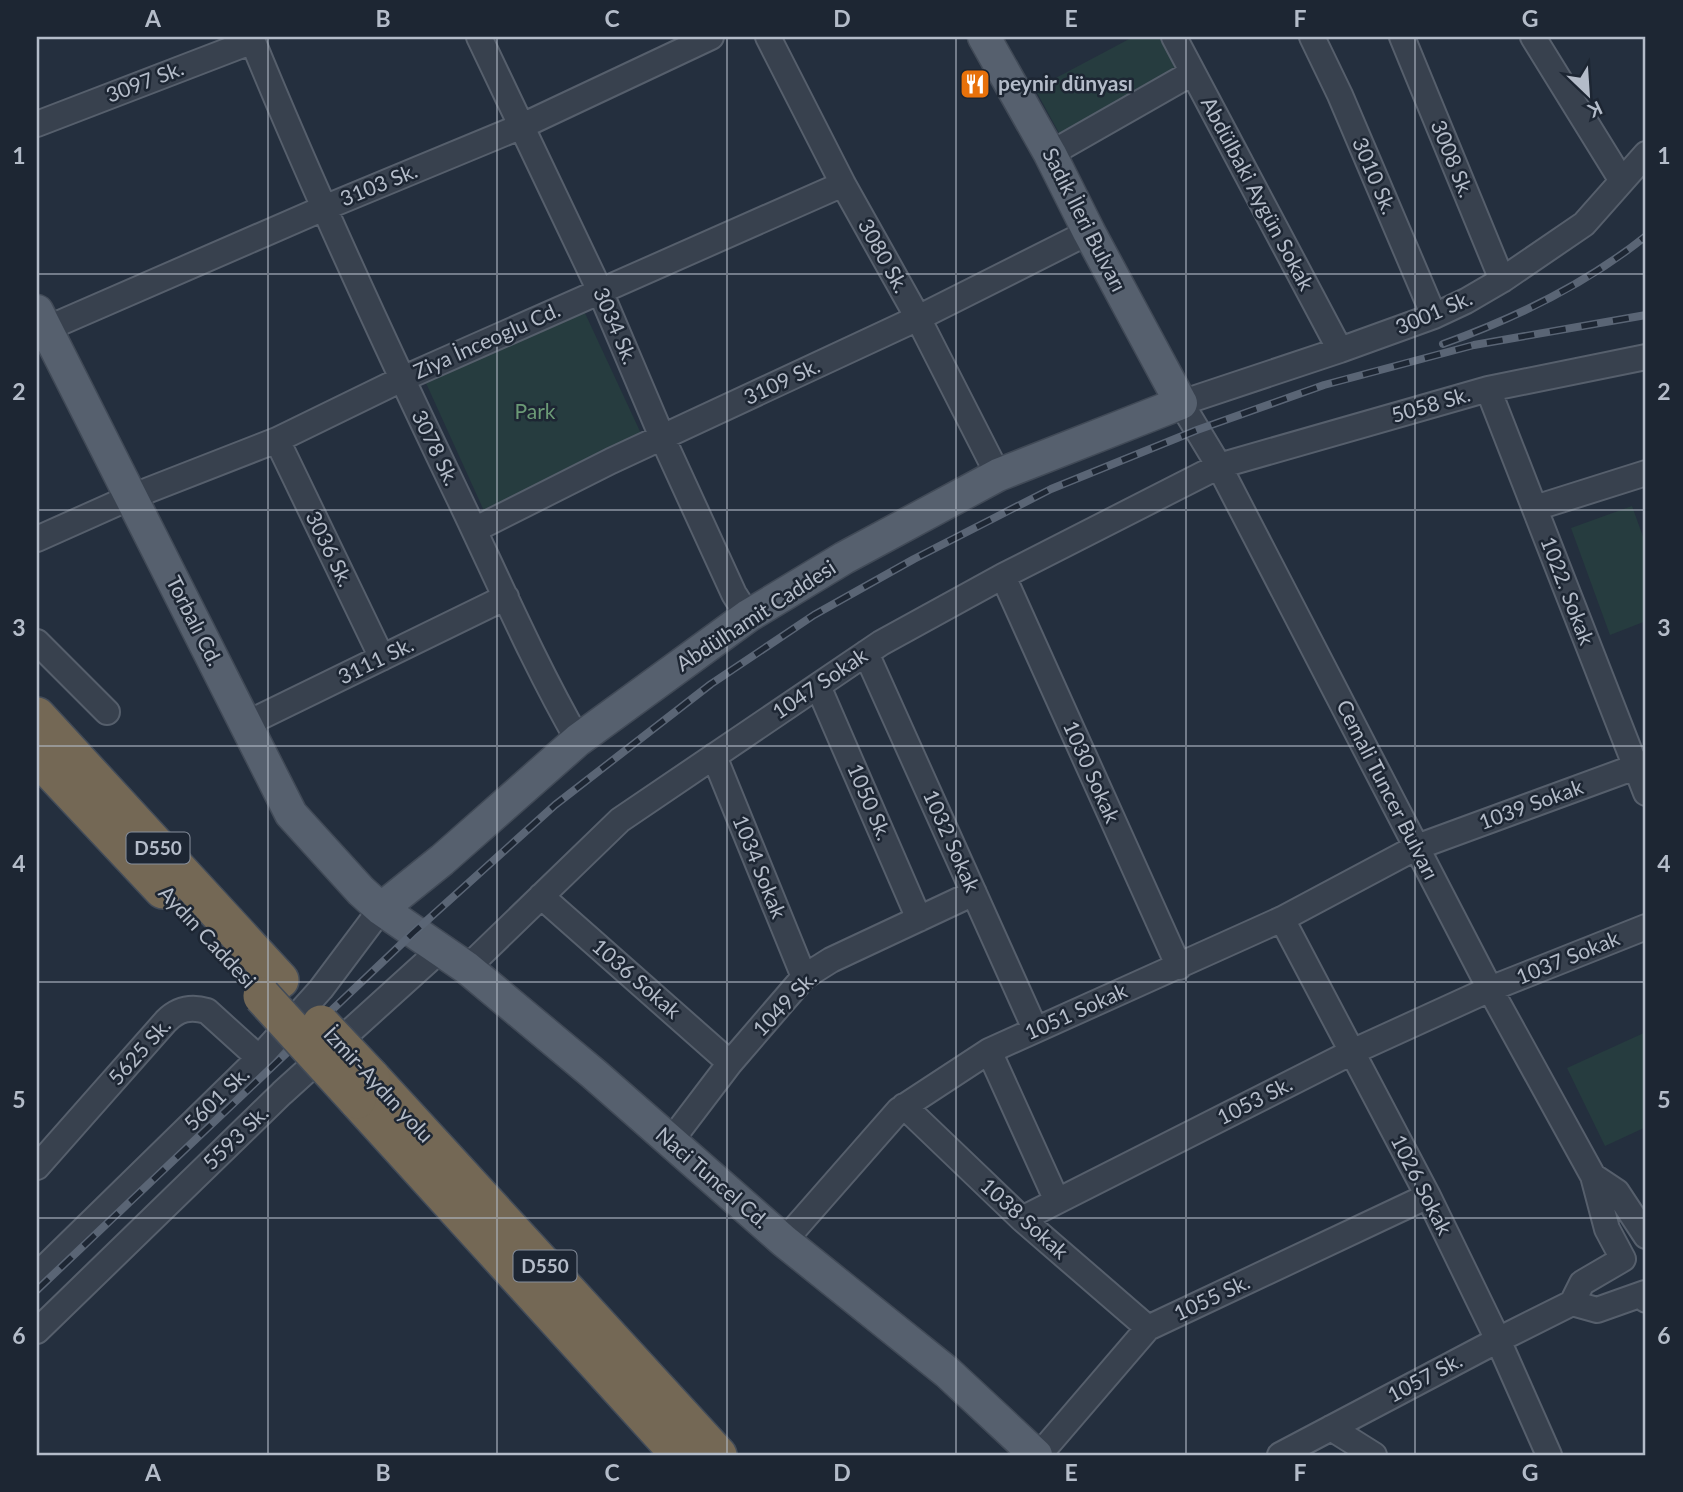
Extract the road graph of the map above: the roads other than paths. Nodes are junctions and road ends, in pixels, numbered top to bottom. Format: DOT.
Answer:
graph roads {
  1 [pos="479,37"];
  2 [pos="711,37"];
  3 [pos="768,37"];
  4 [pos="984,37"];
  5 [pos="1174,37"];
  6 [pos="1312,37"];
  7 [pos="1402,37"];
  8 [pos="1533,37"];
  9 [pos="252,39"];
  10 [pos="1192,73"];
  11 [pos="37,124"];
  12 [pos="522,126"];
  13 [pos="1050,154"];
  14 [pos="1646,154"];
  15 [pos="1622,181"];
  16 [pos="843,184"];
  17 [pos="324,208"];
  18 [pos="1089,232"];
  19 [pos="1502,280"];
  20 [pos="600,291"];
  21 [pos="1434,316"];
  22 [pos="918,318"];
  23 [pos="41,320"];
  24 [pos="1340,350"];
  25 [pos="1646,357"];
  26 [pos="402,379"];
  27 [pos="1488,388"];
  28 [pos="1181,403"];
  29 [pos="663,438"];
  30 [pos="276,440"];
  31 [pos="1219,466"];
  32 [pos="1646,472"];
  33 [pos="998,475"];
  34 [pos="131,497"];
  35 [pos="1535,508"];
  36 [pos="474,530"];
  37 [pos="37,539"];
  38 [pos="1003,576"];
  39 [pos="506,597"];
  40 [pos="748,616"];
  41 [pos="37,642"];
  42 [pos="866,653"];
  43 [pos="382,658"];
  44 [pos="818,686"];
  45 [pos="107,712"];
  46 [pos="37,716"];
  47 [pos="246,724"];
  48 [pos="578,740"];
  49 [pos="37,756"];
  50 [pos="714,756"];
  51 [pos="1641,764"];
  52 [pos="1646,793"];
  53 [pos="1417,847"];
  54 [pos="974,893"];
  55 [pos="541,896"];
  56 [pos="381,909"];
  57 [pos="919,919"];
  58 [pos="1282,919"];
  59 [pos="1646,927"];
  60 [pos="440,950"];
  61 [pos="1179,967"];
  62 [pos="467,968"];
  63 [pos="804,977"];
  64 [pos="271,988"];
  65 [pos="1490,989"];
  66 [pos="1035,1030"];
  67 [pos="989,1051"];
  68 [pos="1352,1052"];
  69 [pos="259,1058"];
  70 [pos="730,1063"];
  71 [pos="364,1088"];
  72 [pos="904,1106"];
  73 [pos="670,1142"];
  74 [pos="37,1167"];
  75 [pos="1593,1176"];
  76 [pos="1428,1196"];
  77 [pos="1057,1201"];
  78 [pos="1022,1219"];
  79 [pos="1646,1236"];
  80 [pos="784,1241"];
  81 [pos="1646,1244"];
  82 [pos="1623,1259"];
  83 [pos="37,1275"];
  84 [pos="1646,1296"];
  85 [pos="1572,1303"];
  86 [pos="1148,1328"];
  87 [pos="37,1331"];
  88 [pos="1498,1340"];
  89 [pos="1331,1428"];
  90 [pos="680,1455"];
  91 [pos="718,1455"];
  92 [pos="1038,1455"];
  93 [pos="1280,1455"];
  94 [pos="1374,1455"];
  95 [pos="1549,1455"];
  1 -- 12 [label="street, 3034 Sk."];
  2 -- 12 [label="street, 3103 Sk."];
  3 -- 16 [label="street, 3080 Sk."];
  4 -- 13 [label="main road, Sadık İleri Bulvarı"];
  5 -- 10 [label="street, Abdülbaki Aygün Sokak"];
  6 -- 21 [label="street, 3010 Sk."];
  7 -- 19 [label="street, 3008 Sk."];
  8 -- 15 [label="street"];
  9 -- 11 [label="street, 3097 Sk."];
  9 -- 17 [label="street, 3078 Sk."];
  10 -- 13 [label="street"];
  10 -- 24 [label="street, Abdülbaki Aygün Sokak"];
  12 -- 17 [label="street, 3103 Sk."];
  12 -- 20 [label="street, 3034 Sk."];
  13 -- 18 [label="main road, Sadık İleri Bulvarı"];
  14 -- 15 [label="street, 3001 Sk."];
  15 -- 19 [label="street, 3001 Sk."];
  16 -- 20 [label="street, Ziya İnceoglu Cd."];
  16 -- 22 [label="street, 3080 Sk."];
  17 -- 23 [label="street, 3103 Sk."];
  17 -- 26 [label="street, 3078 Sk."];
  18 -- 22 [label="street, 3109 Sk."];
  18 -- 28 [label="main road, Sadık İleri Bulvarı"];
  19 -- 21 [label="street, 3001 Sk."];
  20 -- 26 [label="street, Ziya İnceoglu Cd."];
  20 -- 29 [label="street, 3034 Sk."];
  21 -- 24 [label="street, 3001 Sk."];
  22 -- 29 [label="street, 3109 Sk."];
  22 -- 33 [label="street, 3080 Sk."];
  23 -- 34 [label="main road, Torbalı Cd."];
  24 -- 28 [label="street, 3001 Sk."];
  25 -- 27 [label="street, 5058 Sk."];
  26 -- 30 [label="street, Ziya İnceoglu Cd."];
  26 -- 36 [label="street, 3078 Sk."];
  27 -- 31 [label="street, 5058 Sk."];
  27 -- 35 [label="street, 1022. Sokak"];
  28 -- 31 [label="street, Cemali Tuncer Bulvarı"];
  28 -- 33 [label="main road, Abdülhamit Caddesi"];
  29 -- 36 [label="street, 3109 Sk."];
  29 -- 40 [label="street, 3034 Sk."];
  30 -- 34 [label="street, Ziya İnceoglu Cd."];
  30 -- 43 [label="street, 3036 Sk."];
  31 -- 38 [label="street, 1047 Sokak"];
  31 -- 53 [label="street, Cemali Tuncer Bulvarı"];
  32 -- 35 [label="street"];
  33 -- 40 [label="main road, Abdülhamit Caddesi"];
  34 -- 37 [label="street, Ziya İnceoglu Cd."];
  34 -- 47 [label="main road, Torbalı Cd."];
  35 -- 51 [label="street, 1022. Sokak"];
  36 -- 39 [label="street, 3078 Sk."];
  38 -- 42 [label="street, 1047 Sokak"];
  38 -- 61 [label="street, 1030 Sokak"];
  39 -- 43 [label="street, 3111 Sk."];
  39 -- 48 [label="street, 3078 Sk."];
  40 -- 48 [label="main road, Abdülhamit Caddesi"];
  41 -- 45 [label="street"];
  42 -- 44 [label="street, 1047 Sokak"];
  42 -- 54 [label="street, 1032 Sokak"];
  43 -- 47 [label="street, 3111 Sk."];
  44 -- 50 [label="street, 1047 Sokak"];
  44 -- 57 [label="street, 1050 Sk."];
  46 -- 64 [label="highway, İzmir-Aydın yolu / D550"];
  47 -- 56 [label="main road, Torbalı Cd."];
  48 -- 56 [label="main road, Abdülhamit Caddesi"];
  49 -- 64 [label="highway, Aydın Caddesi / D550"];
  50 -- 55 [label="street, 1047 Sokak"];
  50 -- 63 [label="street, 1034 Sokak"];
  51 -- 52 [label="street, 1022. Sokak"];
  51 -- 53 [label="street, 1039 Sokak"];
  53 -- 58 [label="street, 1051 Sokak"];
  53 -- 65 [label="street, Cemali Tuncer Bulvarı"];
  54 -- 57 [label="street, 1049 Sk."];
  54 -- 66 [label="street, 1032 Sokak"];
  55 -- 62 [label="street, 1047 Sokak"];
  55 -- 70 [label="street, 1036 Sokak"];
  56 -- 60 [label="main road, Naci Tuncel Cd."];
  56 -- 69 [label="street, 5601 Sk."];
  57 -- 63 [label="street, 1049 Sk."];
  58 -- 61 [label="street, 1051 Sokak"];
  58 -- 68 [label="street, 1026 Sokak"];
  59 -- 65 [label="street, 1037 Sokak"];
  60 -- 62 [label="main road, Naci Tuncel Cd."];
  60 -- 87 [label="street, 5593 Sk."];
  61 -- 66 [label="street, 1051 Sokak"];
  62 -- 73 [label="main road, Naci Tuncel Cd."];
  63 -- 70 [label="street, 1049 Sk."];
  64 -- 71 [label="highway, İzmir-Aydın yolu / D550, bridge"];
  65 -- 68 [label="street, 1053 Sk."];
  65 -- 75 [label="street, Cemali Tuncer Bulvarı"];
  66 -- 67 [label="street, 1051 Sokak"];
  67 -- 72 [label="street, 1051 Sokak"];
  67 -- 77 [label="street"];
  68 -- 76 [label="street, 1026 Sokak"];
  68 -- 77 [label="street, 1053 Sk."];
  69 -- 74 [label="street, 5625 Sk."];
  69 -- 83 [label="street, 5601 Sk."];
  70 -- 73 [label="street, 1049 Sk."];
  71 -- 90 [label="highway, İzmir-Aydın yolu / D550"];
  71 -- 91 [label="highway, İzmir-Aydın yolu / D550"];
  72 -- 78 [label="street, 1038 Sokak"];
  72 -- 80 [label="street, 1051 Sokak"];
  73 -- 80 [label="main road, Naci Tuncel Cd."];
  75 -- 79 [label="street"];
  75 -- 82 [label="street"];
  76 -- 86 [label="street, 1055 Sk."];
  76 -- 88 [label="street, 1026 Sokak"];
  77 -- 78 [label="street, 1053 Sk."];
  78 -- 86 [label="street, 1038 Sokak"];
  80 -- 92 [label="main road, Naci Tuncel Cd."];
  81 -- 82 [label="street"];
  82 -- 84 [label="street"];
  82 -- 85 [label="street"];
  84 -- 85 [label="street"];
  85 -- 88 [label="street, 1057 Sk."];
  86 -- 92 [label="street, 1055 Sk."];
  88 -- 89 [label="street, 1057 Sk."];
  88 -- 95 [label="street, 1026 Sokak"];
  89 -- 93 [label="street, 1057 Sk."];
  89 -- 94 [label="street"];
}
